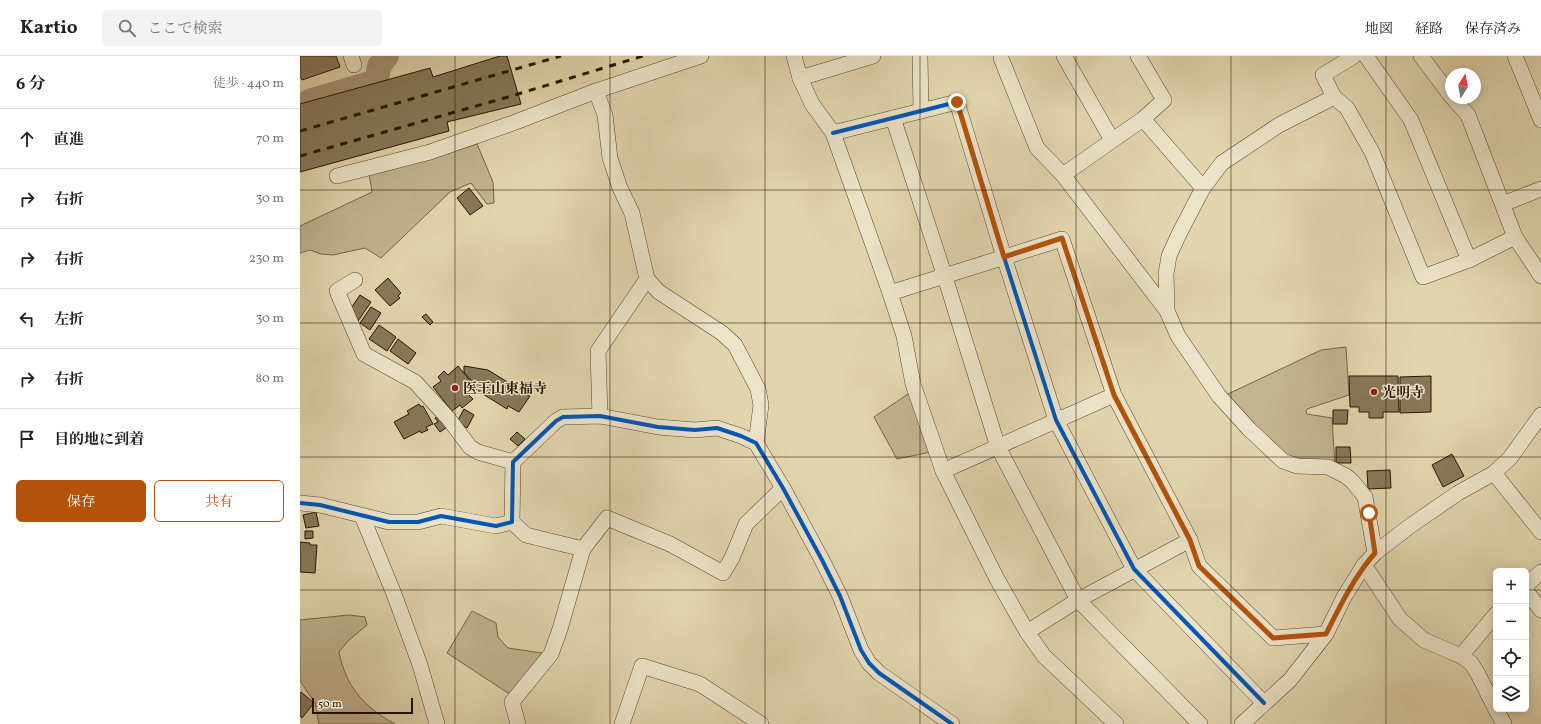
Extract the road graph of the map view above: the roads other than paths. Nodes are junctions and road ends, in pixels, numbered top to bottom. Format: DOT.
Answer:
graph roads {
  1 [pos="701,56"];
  2 [pos="794,56"];
  3 [pos="869,56"];
  4 [pos="920,56"];
  5 [pos="1064,56"];
  6 [pos="1138,56"];
  7 [pos="1354,56"];
  8 [pos="1366,56"];
  9 [pos="1421,56"];
  10 [pos="1515,56"];
  11 [pos="1001,58"];
  12 [pos="800,78"];
  13 [pos="1445,88"];
  14 [pos="596,91"];
  15 [pos="1334,97"];
  16 [pos="1458,104"];
  17 [pos="921,111"];
  18 [pos="893,118"];
  19 [pos="1143,119"];
  20 [pos="1541,120"];
  21 [pos="833,133"];
  22 [pos="1112,140"];
  23 [pos="1063,175"];
  24 [pos="337,176"];
  25 [pos="1203,188"];
  26 [pos="1541,189"];
  27 [pos="1503,204"];
  28 [pos="1515,237"];
  29 [pos="1004,257"];
  30 [pos="1469,260"];
  31 [pos="1541,276"];
  32 [pos="945,277"];
  33 [pos="647,279"];
  34 [pos="355,280"];
  35 [pos="890,293"];
  36 [pos="1167,311"];
  37 [pos="1114,395"];
  38 [pos="1541,415"];
  39 [pos="600,416"];
  40 [pos="1056,420"];
  41 [pos="756,443"];
  42 [pos="998,447"];
  43 [pos="513,462"];
  44 [pos="943,471"];
  45 [pos="1494,474"];
  46 [pos="784,488"];
  47 [pos="300,503"];
  48 [pos="362,516"];
  49 [pos="512,522"];
  50 [pos="1541,532"];
  51 [pos="1190,540"];
  52 [pos="583,549"];
  53 [pos="1375,553"];
  54 [pos="1364,565"];
  55 [pos="1134,570"];
  56 [pos="1541,572"];
  57 [pos="1529,582"];
  58 [pos="1529,595"];
  59 [pos="1078,600"];
  60 [pos="1541,610"];
  61 [pos="1493,618"];
  62 [pos="1027,632"];
  63 [pos="1326,634"];
  64 [pos="1461,656"];
  65 [pos="1264,703"];
  66 [pos="437,724"];
  67 [pos="518,724"];
  68 [pos="622,724"];
  69 [pos="761,724"];
  70 [pos="952,724"];
  71 [pos="1116,724"];
  72 [pos="1200,724"];
  73 [pos="1242,724"];
  74 [pos="1504,724"];
  1 -- 14 [label="street"];
  2 -- 12 [label="street"];
  3 -- 12 [label="street"];
  4 -- 17 [label="street"];
  5 -- 22 [label="street"];
  6 -- 19 [label="street"];
  7 -- 15 [label="street"];
  8 -- 30 [label="street"];
  9 -- 13 [label="street"];
  10 -- 20 [label="street"];
  11 -- 23 [label="street"];
  12 -- 21 [label="street"];
  14 -- 24 [label="street"];
  14 -- 33 [label="street"];
  15 -- 25 [label="street"];
  15 -- 30 [label="street"];
  16 -- 27 [label="street"];
  17 -- 18 [label="street"];
  17 -- 29 [label="street"];
  18 -- 21 [label="street"];
  18 -- 32 [label="street"];
  19 -- 22 [label="street"];
  19 -- 25 [label="street"];
  21 -- 35 [label="street"];
  22 -- 23 [label="street"];
  23 -- 36 [label="street"];
  25 -- 36 [label="street"];
  26 -- 27 [label="street"];
  27 -- 28 [label="street"];
  28 -- 30 [label="street"];
  28 -- 31 [label="street"];
  29 -- 32 [label="street"];
  29 -- 37 [label="street"];
  29 -- 40 [label="street"];
  32 -- 35 [label="street"];
  32 -- 42 [label="street"];
  33 -- 39 [label="street"];
  33 -- 41 [label="street"];
  34 -- 43 [label="street"];
  35 -- 44 [label="street"];
  36 -- 53 [label="street"];
  37 -- 40 [label="street"];
  37 -- 51 [label="street"];
  38 -- 45 [label="street"];
  39 -- 41 [label="street"];
  39 -- 43 [label="street"];
  40 -- 42 [label="street"];
  40 -- 55 [label="street"];
  41 -- 46 [label="street"];
  42 -- 44 [label="street"];
  42 -- 59 [label="street"];
  43 -- 49 [label="street"];
  44 -- 62 [label="street"];
  45 -- 50 [label="street"];
  45 -- 53 [label="street"];
  46 -- 52 [label="street"];
  46 -- 70 [label="street"];
  47 -- 48 [label="street"];
  48 -- 49 [label="street"];
  48 -- 66 [label="street"];
  49 -- 52 [label="street"];
  51 -- 55 [label="street"];
  51 -- 63 [label="street"];
  52 -- 67 [label="street"];
  53 -- 54 [label="street"];
  54 -- 63 [label="street"];
  54 -- 64 [label="street"];
  55 -- 59 [label="street"];
  55 -- 65 [label="street"];
  56 -- 57 [label="street"];
  58 -- 60 [label="street"];
  59 -- 62 [label="street"];
  59 -- 72 [label="street"];
  61 -- 64 [label="street"];
  62 -- 71 [label="street"];
  63 -- 65 [label="street"];
  64 -- 74 [label="street"];
  65 -- 73 [label="street"];
  68 -- 69 [label="street"];
}
